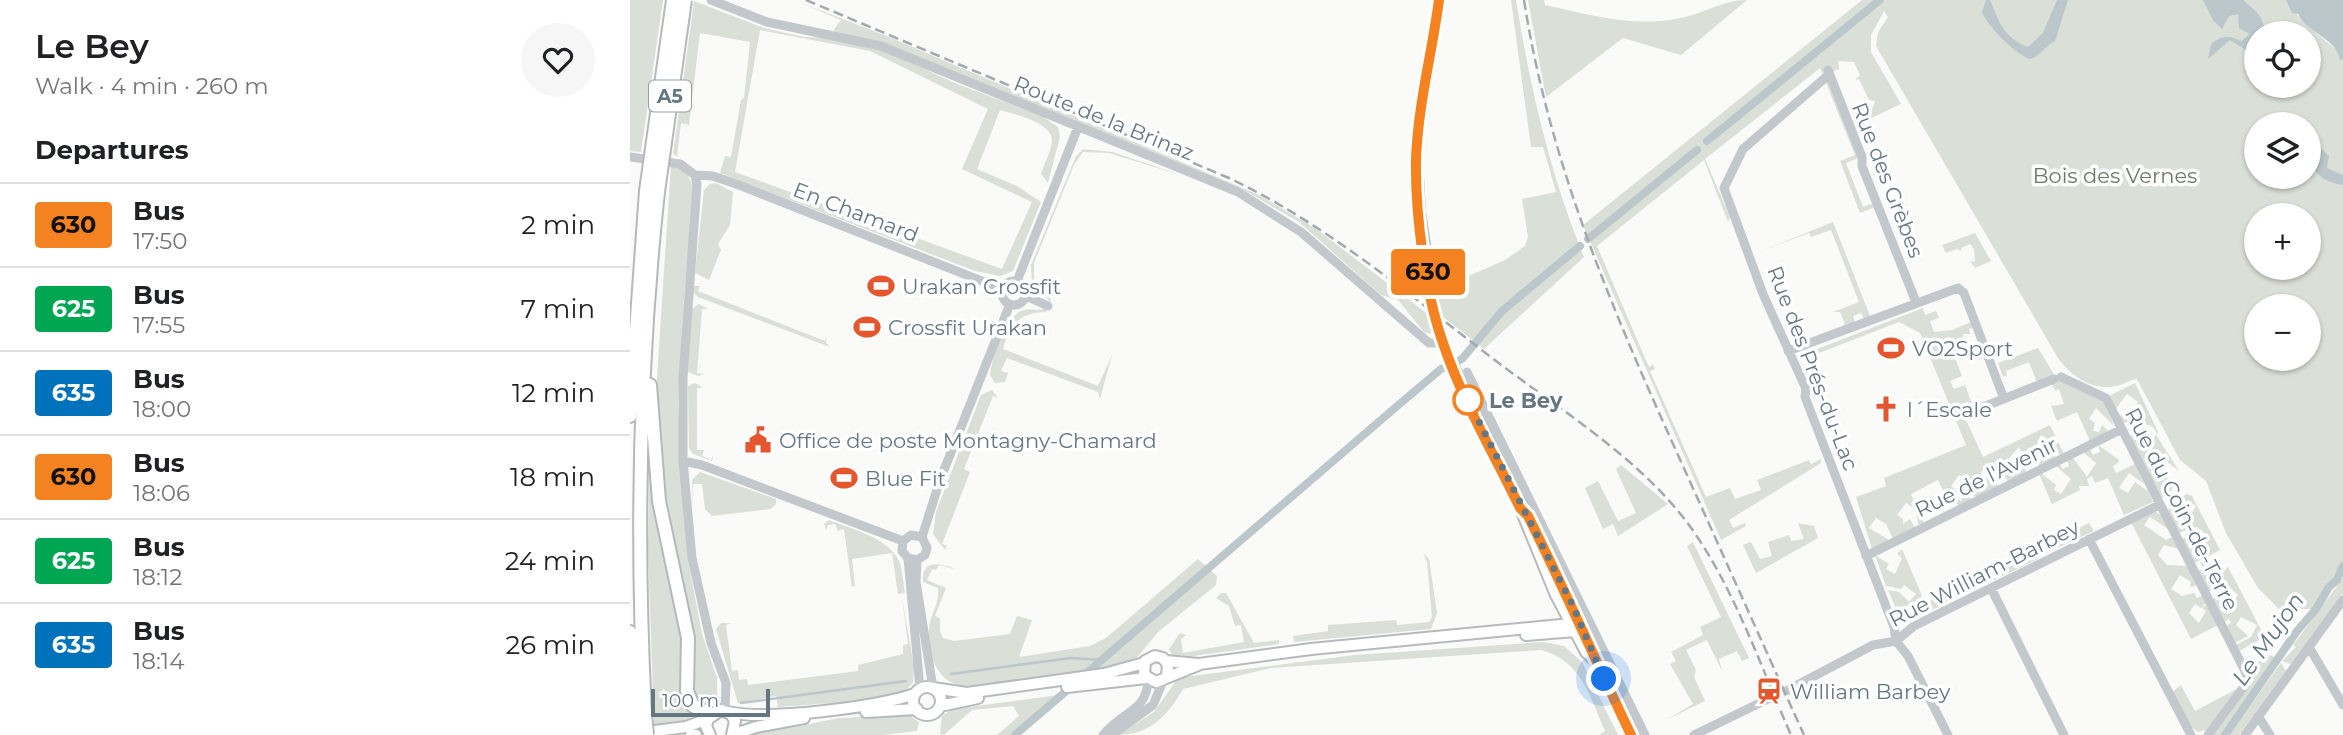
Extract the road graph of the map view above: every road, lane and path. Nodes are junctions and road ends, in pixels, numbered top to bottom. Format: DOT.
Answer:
graph roads {
  1 [pos="673,0"];
  2 [pos="685,0"];
  3 [pos="711,0"];
  4 [pos="1439,0"];
  5 [pos="1826,74"];
  6 [pos="1077,127"];
  7 [pos="630,157"];
  8 [pos="695,175"];
  9 [pos="652,192"];
  10 [pos="1017,281"];
  11 [pos="1002,289"];
  12 [pos="1026,296"];
  13 [pos="1916,302"];
  14 [pos="1010,304"];
  15 [pos="1048,306"];
  16 [pos="647,321"];
  17 [pos="1445,348"];
  18 [pos="1788,351"];
  19 [pos="1462,375"];
  20 [pos="631,393"];
  21 [pos="2004,399"];
  22 [pos="630,400"];
  23 [pos="1963,415"];
  24 [pos="630,416"];
  25 [pos="2120,430"];
  26 [pos="683,461"];
  27 [pos="2159,505"];
  28 [pos="1520,508"];
  29 [pos="922,537"];
  30 [pos="2089,539"];
  31 [pos="903,541"];
  32 [pos="1866,555"];
  33 [pos="913,559"];
  34 [pos="1992,588"];
  35 [pos="1556,595"];
  36 [pos="2343,600"];
  37 [pos="1575,625"];
  38 [pos="1546,626"];
  39 [pos="630,632"];
  40 [pos="1442,639"];
  41 [pos="1896,641"];
  42 [pos="2309,647"];
  43 [pos="1166,661"];
  44 [pos="1144,663"];
  45 [pos="1199,664"];
  46 [pos="1166,678"];
  47 [pos="1147,679"];
  48 [pos="933,688"];
  49 [pos="1788,690"];
  50 [pos="918,692"];
  51 [pos="1770,698"];
  52 [pos="2343,705"];
  53 [pos="940,706"];
  54 [pos="917,709"];
  55 [pos="727,711"];
  56 [pos="640,714"];
  57 [pos="709,716"];
  58 [pos="2258,716"];
  59 [pos="630,735"];
  60 [pos="635,735"];
  61 [pos="647,735"];
  62 [pos="710,735"];
  63 [pos="732,735"];
  64 [pos="1103,735"];
  65 [pos="1112,735"];
  66 [pos="1631,735"];
  67 [pos="1645,735"];
  68 [pos="1694,735"];
  69 [pos="1948,735"];
  70 [pos="2064,735"];
  71 [pos="2191,735"];
  72 [pos="2208,735"];
  73 [pos="2245,735"];
  74 [pos="2270,735"];
  1 -- 9 [label="highway, A5, bridge"];
  2 -- 9 [label="highway, A5, bridge"];
  3 -- 6 [label="street, Route de la Brinaz"];
  4 -- 17 [label="main road"];
  5 -- 13 [label="street, Rue des Grèbes"];
  5 -- 18 [label="street, Rue des Prés-du-Lac"];
  6 -- 10 [label="street"];
  6 -- 17 [label="street, Route de la Brinaz"];
  7 -- 8 [label="street, En Chamard"];
  8 -- 11 [label="street, En Chamard"];
  8 -- 26 [label="street"];
  9 -- 16 [label="highway, A5"];
  9 -- 20 [label="highway, A5"];
  10 -- 11 [label="street"];
  10 -- 12 [label="street"];
  11 -- 14 [label="street"];
  12 -- 14 [label="street"];
  12 -- 15 [label="street"];
  13 -- 18 [label="street"];
  13 -- 21 [label="street"];
  14 -- 29 [label="street"];
  16 -- 56 [label="highway, A5"];
  16 -- 57 [label="highway"];
  17 -- 19 [label="main road"];
  18 -- 32 [label="street, Rue des Prés-du-Lac"];
  19 -- 28 [label="main road"];
  19 -- 67 [label="street"];
  20 -- 22 [label="highway"];
  20 -- 24 [label="highway, A5"];
  21 -- 23 [label="street"];
  21 -- 25 [label="street, Rue du Coin-de-Terre"];
  25 -- 27 [label="street, Rue du Coin-de-Terre"];
  25 -- 32 [label="street, Rue de l'Avenir"];
  26 -- 31 [label="street"];
  26 -- 55 [label="street"];
  27 -- 30 [label="street, Rue William-Barbey"];
  27 -- 72 [label="street, Rue du Coin-de-Terre"];
  28 -- 35 [label="main road"];
  28 -- 37 [label="main road"];
  29 -- 31 [label="street"];
  29 -- 33 [label="street"];
  30 -- 34 [label="street, Rue William-Barbey"];
  30 -- 71 [label="street"];
  31 -- 33 [label="street"];
  32 -- 41 [label="street, Rue des Prés-du-Lac"];
  33 -- 48 [label="street"];
  33 -- 50 [label="street"];
  34 -- 41 [label="street, Rue William-Barbey"];
  34 -- 70 [label="street"];
  35 -- 37 [label="main road"];
  35 -- 38 [label="main road"];
  36 -- 42 [label="street"];
  37 -- 38 [label="main road"];
  37 -- 40 [label="main road"];
  37 -- 66 [label="main road"];
  38 -- 40 [label="main road"];
  39 -- 56 [label="highway, A5"];
  40 -- 45 [label="main road"];
  41 -- 49 [label="street, Rue William-Barbey"];
  41 -- 69 [label="street, Rue des Prés-du-Lac"];
  42 -- 52 [label="street"];
  42 -- 58 [label="street"];
  43 -- 44 [label="main road"];
  43 -- 45 [label="main road"];
  43 -- 46 [label="main road"];
  44 -- 47 [label="main road"];
  44 -- 48 [label="main road"];
  45 -- 46 [label="main road"];
  46 -- 47 [label="main road"];
  46 -- 65 [label="street"];
  47 -- 53 [label="main road"];
  47 -- 64 [label="street"];
  48 -- 50 [label="main road"];
  48 -- 53 [label="main road"];
  50 -- 54 [label="main road"];
  50 -- 55 [label="main road"];
  51 -- 68 [label="street"];
  53 -- 54 [label="main road"];
  54 -- 63 [label="main road"];
  55 -- 57 [label="main road"];
  55 -- 63 [label="main road"];
  56 -- 60 [label="highway, A5, bridge"];
  56 -- 61 [label="highway, A5, bridge"];
  57 -- 59 [label="main road"];
  57 -- 62 [label="main road"];
  58 -- 73 [label="street"];
  58 -- 74 [label="street"];
}
